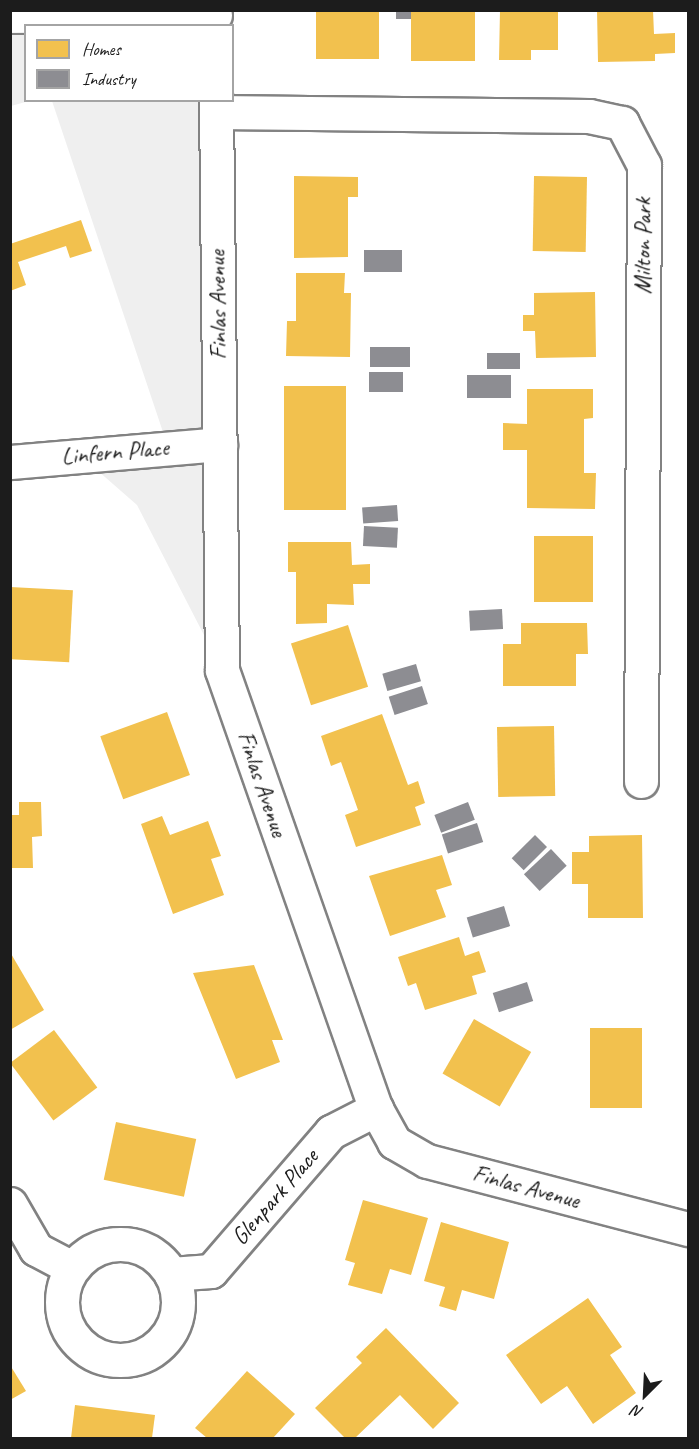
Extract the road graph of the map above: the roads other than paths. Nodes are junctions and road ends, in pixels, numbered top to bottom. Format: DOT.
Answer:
graph roads {
  1 [pos="10,16"];
  2 [pos="215,17"];
  3 [pos="216,106"];
  4 [pos="220,444"];
  5 [pos="10,462"];
  6 [pos="641,780"];
  7 [pos="376,1109"];
  8 [pos="10,1204"];
  9 [pos="688,1229"];
  10 [pos="72,1268"];
  11 [pos="171,1274"];
  1 -- 2 [label="street"];
  3 -- 4 [label="street, Finlas Avenue"];
  3 -- 6 [label="street, Milton Park"];
  4 -- 5 [label="street, Linfern Place"];
  4 -- 7 [label="street, Finlas Avenue"];
  7 -- 9 [label="street, Finlas Avenue"];
  7 -- 11 [label="street, Glenpark Place"];
  8 -- 10 [label="street"];
  10 -- 11 [label="street"];
  10 -- 11 [label="street"];
}
